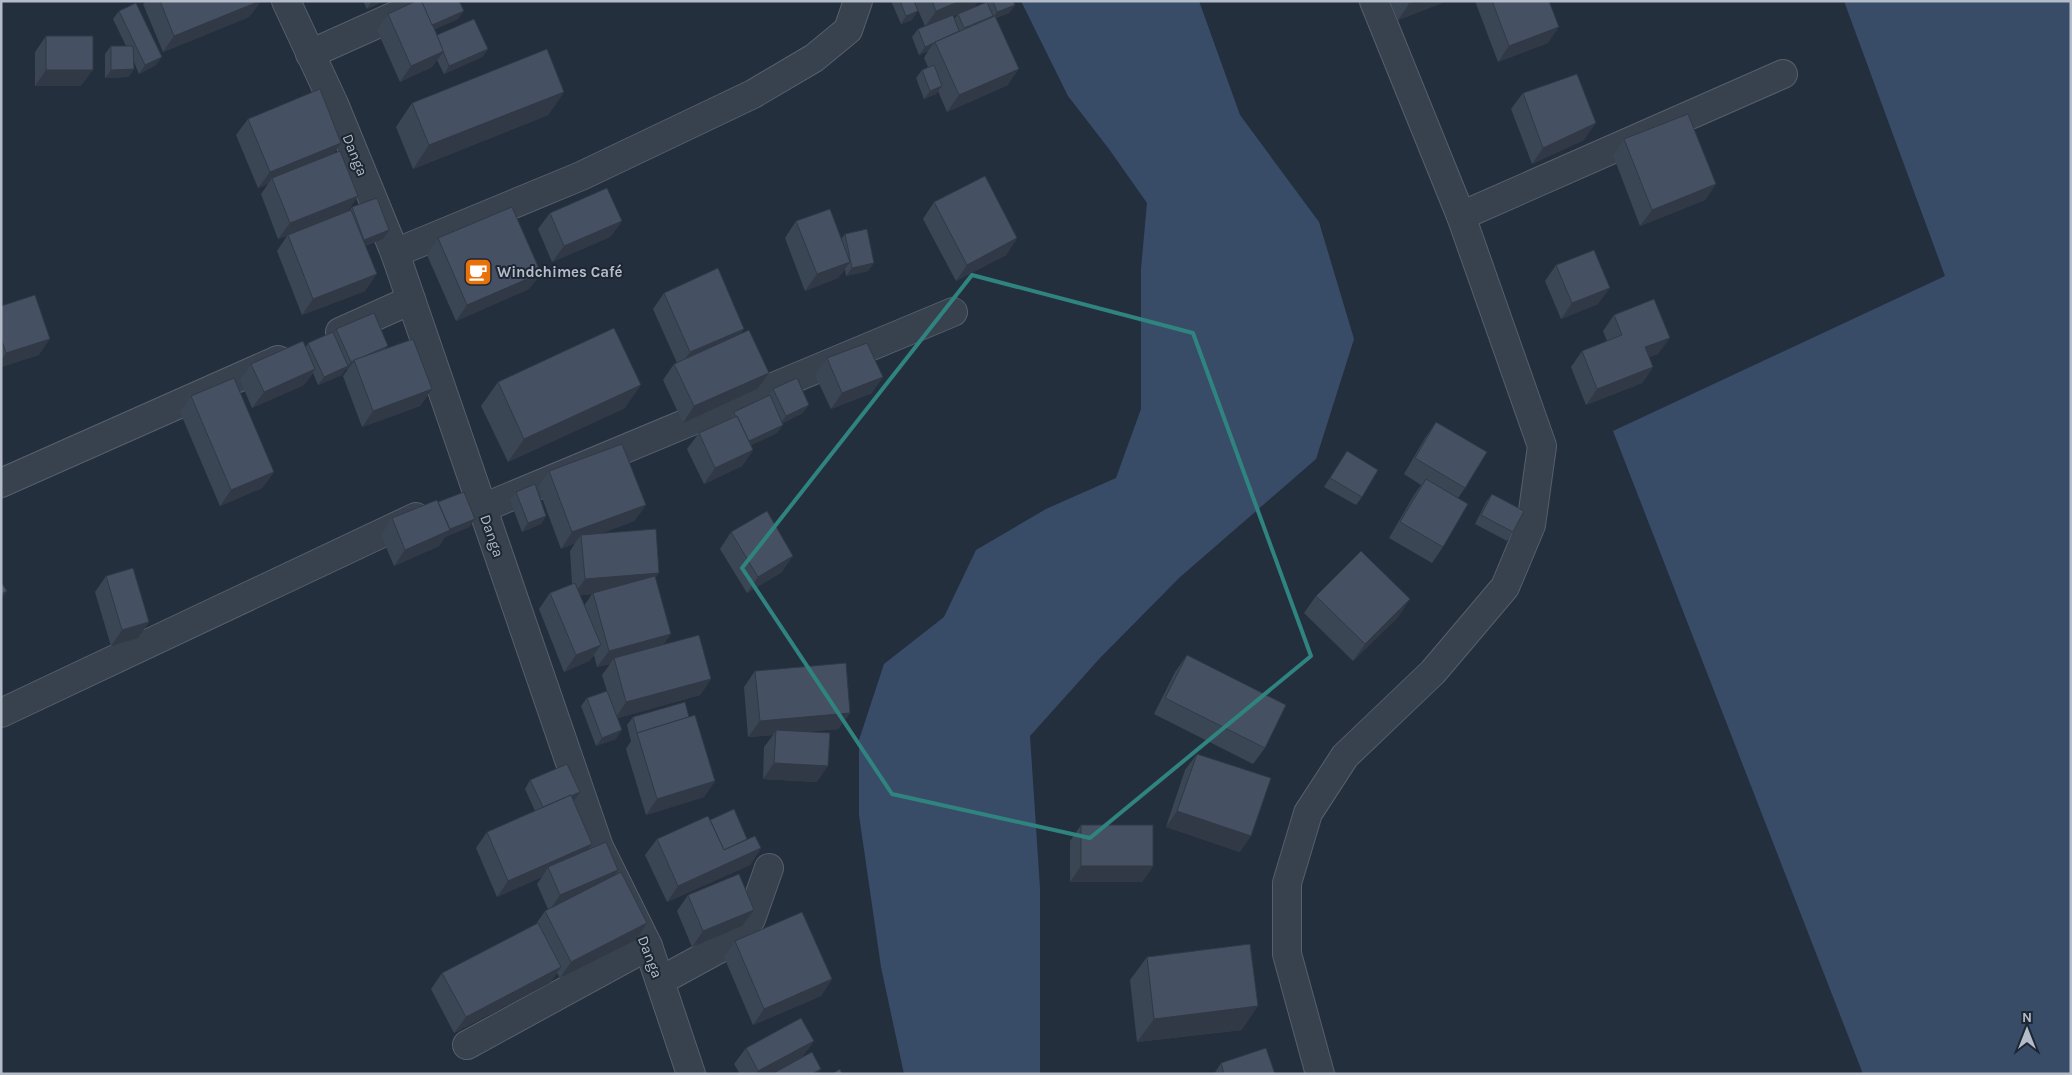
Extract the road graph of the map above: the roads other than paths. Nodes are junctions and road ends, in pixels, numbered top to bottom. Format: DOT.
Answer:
graph roads {
  1 [pos="286,1"];
  2 [pos="428,1"];
  3 [pos="858,1"];
  4 [pos="1374,1"];
  5 [pos="310,54"];
  6 [pos="1782,74"];
  7 [pos="1461,216"];
  8 [pos="395,253"];
  9 [pos="411,300"];
  10 [pos="953,312"];
  11 [pos="1,483"];
  12 [pos="464,500"];
  13 [pos="1,713"];
  14 [pos="769,868"];
  15 [pos="648,946"];
  16 [pos="660,981"];
  17 [pos="467,1045"];
  18 [pos="690,1074"];
  19 [pos="1320,1074"];
  1 -- 5 [label="street, Danga"];
  2 -- 5 [label="street"];
  3 -- 8 [label="street"];
  4 -- 7 [label="street"];
  5 -- 8 [label="street, Danga"];
  6 -- 7 [label="street"];
  7 -- 19 [label="street"];
  8 -- 9 [label="street, Danga"];
  9 -- 11 [label="street"];
  9 -- 12 [label="street, Danga"];
  10 -- 12 [label="street"];
  12 -- 13 [label="street"];
  12 -- 15 [label="street, Danga"];
  14 -- 16 [label="street"];
  15 -- 16 [label="street, Danga"];
  15 -- 17 [label="street"];
  16 -- 18 [label="street, Danga"];
}
